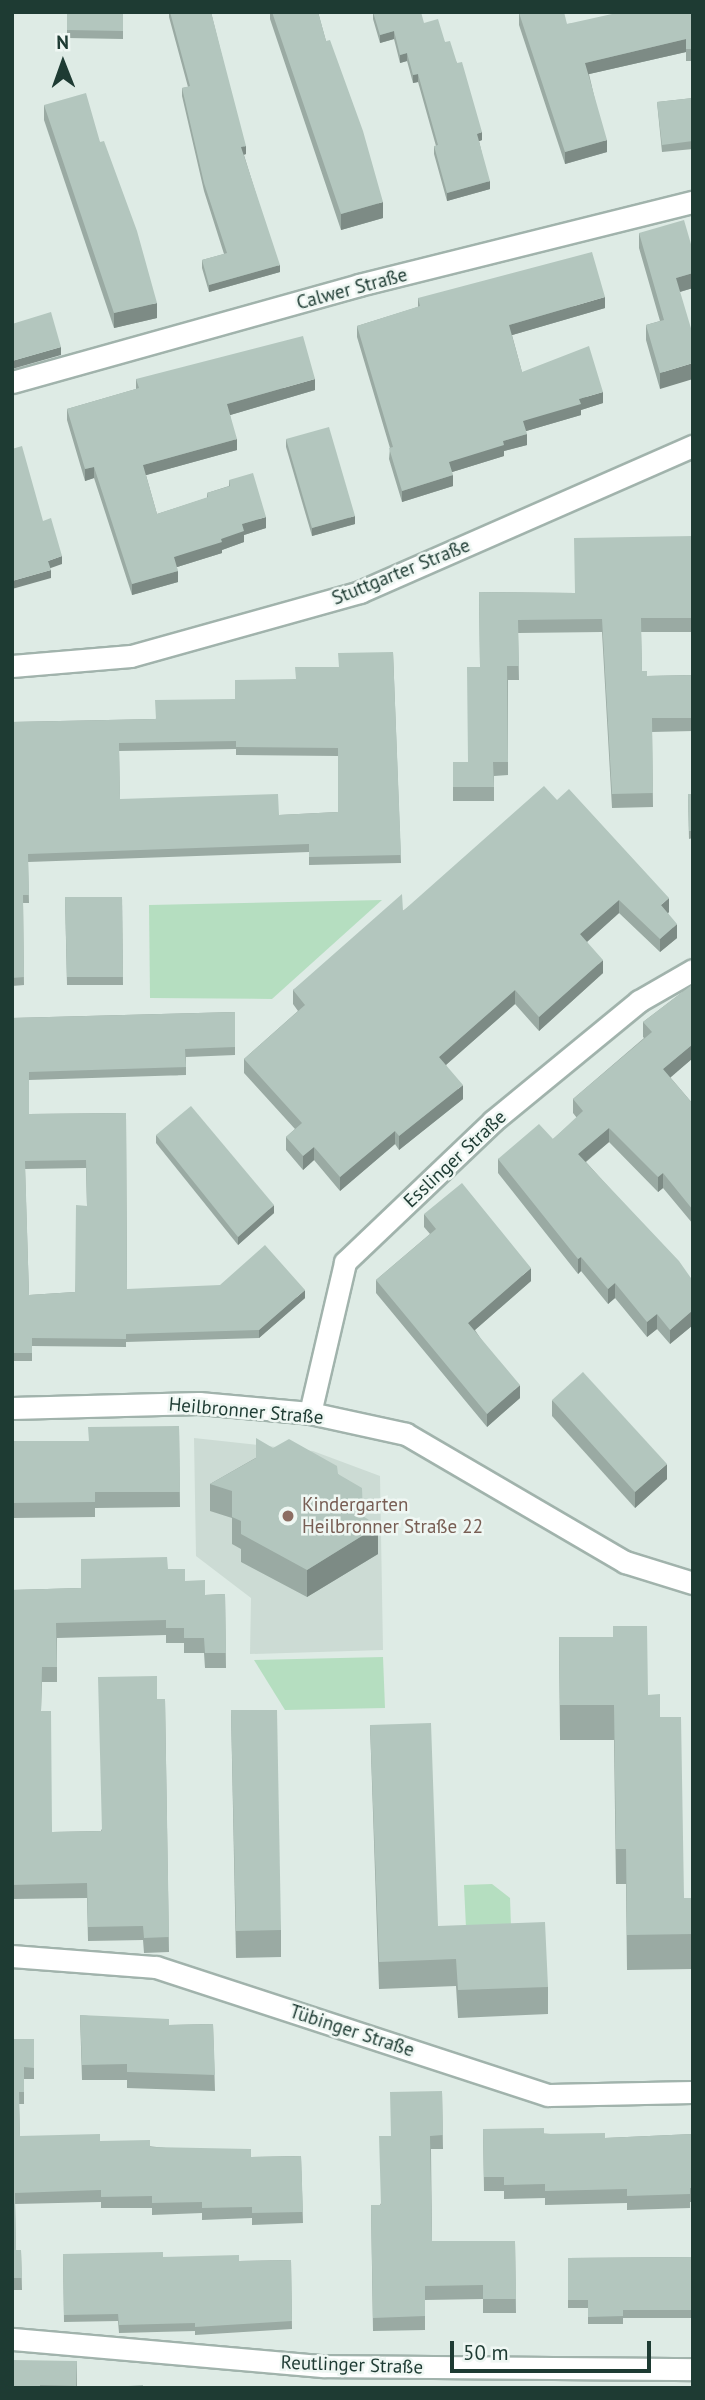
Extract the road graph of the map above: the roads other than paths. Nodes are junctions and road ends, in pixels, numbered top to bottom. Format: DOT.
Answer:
graph roads {
  1 [pos="693,202"];
  2 [pos="12,382"];
  3 [pos="693,446"];
  4 [pos="12,666"];
  5 [pos="693,970"];
  6 [pos="12,1408"];
  7 [pos="310,1413"];
  8 [pos="693,1583"];
  9 [pos="12,1956"];
  10 [pos="693,2092"];
  11 [pos="12,2339"];
  12 [pos="693,2369"];
  1 -- 2 [label="street, Calwer Straße"];
  3 -- 4 [label="street, Stuttgarter Straße"];
  5 -- 7 [label="street, Esslinger Straße"];
  6 -- 7 [label="street, Heilbronner Straße"];
  7 -- 8 [label="street, Heilbronner Straße"];
  9 -- 10 [label="street, Tübinger Straße"];
  11 -- 12 [label="street, Reutlinger Straße"];
}
